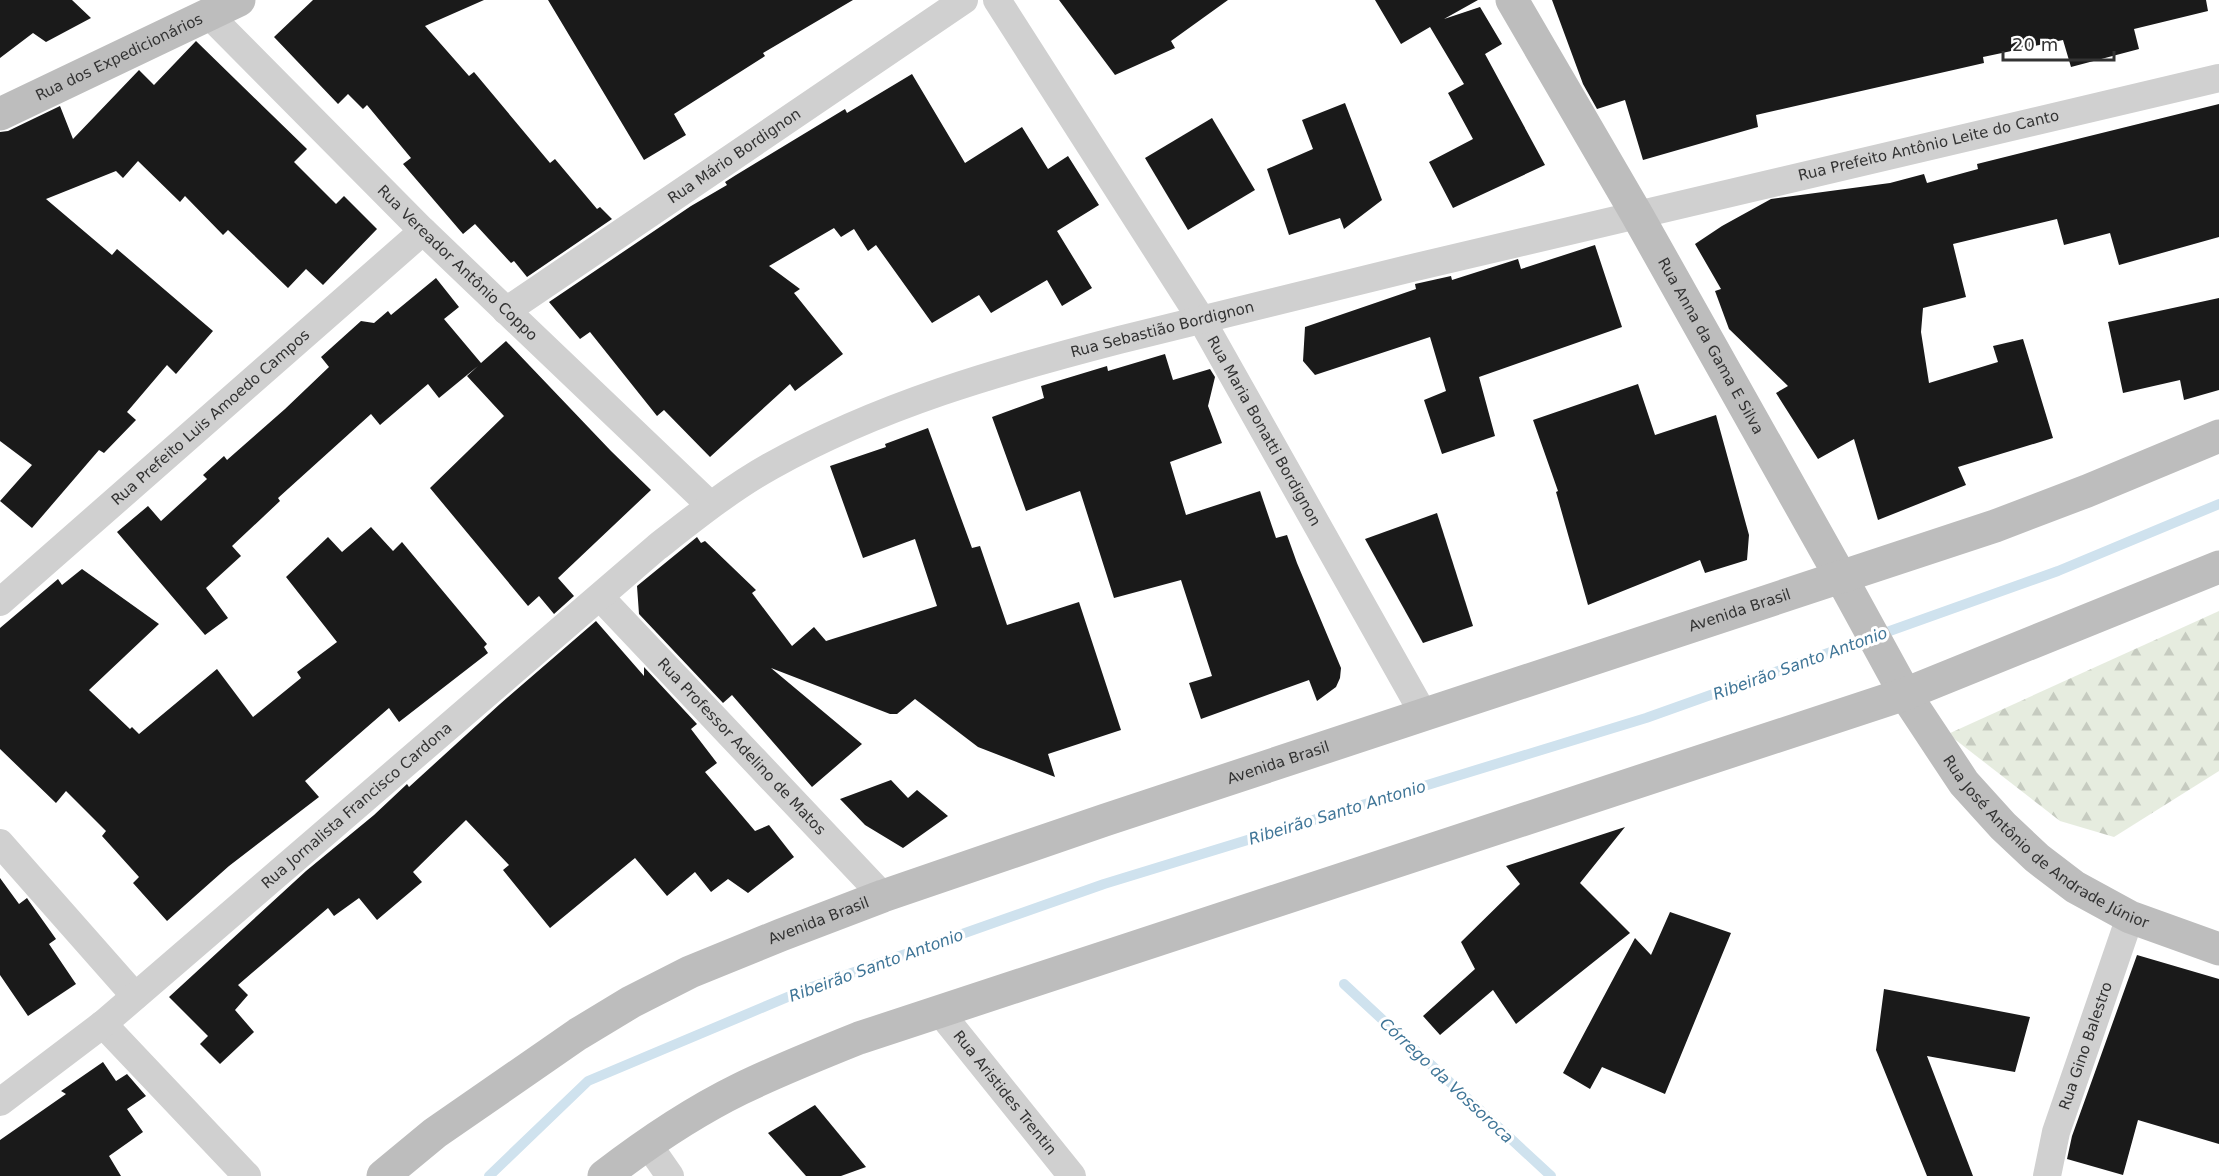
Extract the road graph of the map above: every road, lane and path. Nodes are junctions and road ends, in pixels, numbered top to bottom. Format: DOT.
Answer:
graph roads {
  1 [pos="239,0"];
  2 [pos="964,0"];
  3 [pos="997,0"];
  4 [pos="1512,0"];
  5 [pos="209,15"];
  6 [pos="2219,78"];
  7 [pos="0,114"];
  8 [pos="1636,213"];
  9 [pos="423,231"];
  10 [pos="506,311"];
  11 [pos="1201,319"];
  12 [pos="2219,436"];
  13 [pos="710,505"];
  14 [pos="2219,567"];
  15 [pos="1848,591"];
  16 [pos="600,597"];
  17 [pos="0,602"];
  18 [pos="1901,688"];
  19 [pos="1424,715"];
  20 [pos="0,843"];
  21 [pos="883,896"];
  22 [pos="2130,917"];
  23 [pos="2219,949"];
  24 [pos="135,996"];
  25 [pos="939,1011"];
  26 [pos="103,1024"];
  27 [pos="0,1102"];
  28 [pos="647,1143"];
  29 [pos="247,1176"];
  30 [pos="383,1176"];
  31 [pos="604,1176"];
  32 [pos="670,1176"];
  33 [pos="1072,1176"];
  34 [pos="2047,1176"];
  1 -- 5 [label="main road, Rua dos Expedicionários"];
  2 -- 10 [label="street, Rua Mário Bordignon"];
  3 -- 11 [label="street, Rua Maria Bonatti Bordignon"];
  4 -- 8 [label="main road, Rua Anna da Gama E Silva"];
  5 -- 7 [label="main road, Rua dos Expedicionários"];
  5 -- 9 [label="street, Rua Vereador Antônio Coppo"];
  6 -- 8 [label="street, Rua Prefeito Antônio Leite do Canto"];
  8 -- 11 [label="street, Rua Sebastião Bordignon"];
  8 -- 15 [label="main road, Rua Anna da Gama E Silva"];
  9 -- 10 [label="street, Rua Vereador Antônio Coppo"];
  9 -- 17 [label="street, Rua Prefeito Luis Amoedo Campos"];
  10 -- 13 [label="street, Rua Vereador Antônio Coppo"];
  11 -- 13 [label="street, Rua Sebastião Bordignon"];
  11 -- 19 [label="street, Rua Maria Bonatti Bordignon"];
  12 -- 15 [label="main road, Avenida Brasil"];
  13 -- 16 [label="street, Rua Jornalista Francisco Cardona"];
  14 -- 18 [label="main road"];
  15 -- 18 [label="main road, Rua Anna da Gama E Silva"];
  15 -- 19 [label="main road, Avenida Brasil"];
  16 -- 21 [label="street, Rua Professor Adelino de Matos"];
  16 -- 24 [label="street, Rua Jornalista Francisco Cardona"];
  18 -- 22 [label="main road, Rua José Antônio de Andrade Júnior"];
  18 -- 25 [label="main road"];
  19 -- 21 [label="main road, Avenida Brasil"];
  20 -- 24 [label="street"];
  21 -- 30 [label="main road, Avenida Brasil"];
  22 -- 23 [label="main road, Rua José Antônio de Andrade Júnior"];
  22 -- 34 [label="street, Rua Gino Balestro"];
  24 -- 26 [label="street, Rua Jornalista Francisco Cardona"];
  25 -- 28 [label="main road"];
  25 -- 33 [label="street, Rua Aristides Trentin"];
  26 -- 27 [label="street, Rua Jornalista Francisco Cardona"];
  26 -- 29 [label="street"];
  28 -- 31 [label="main road"];
  28 -- 32 [label="street"];
}
